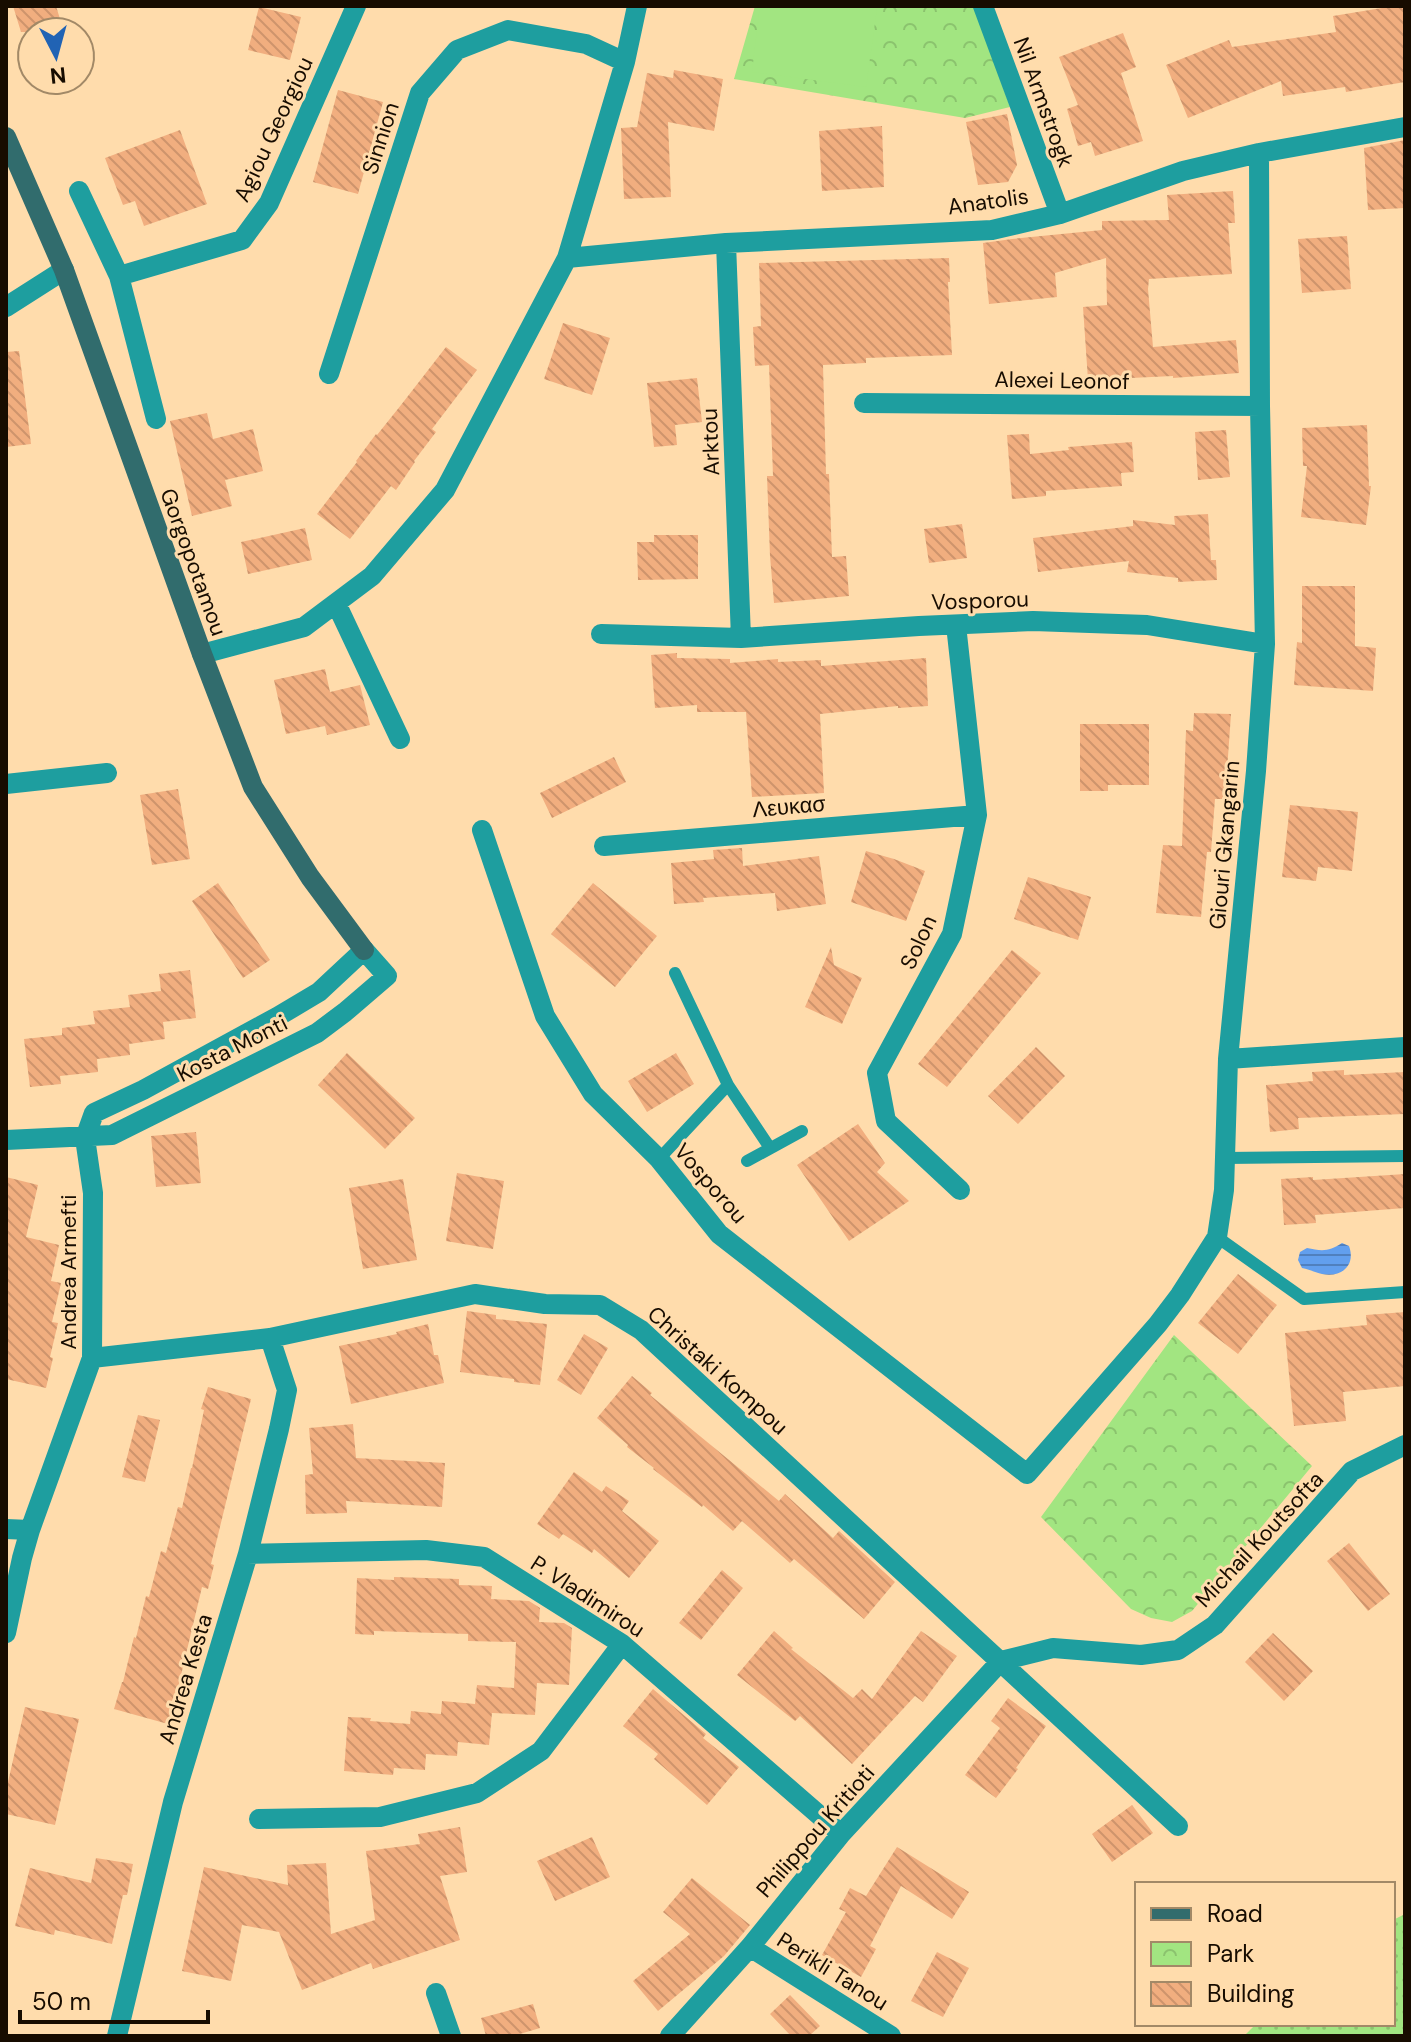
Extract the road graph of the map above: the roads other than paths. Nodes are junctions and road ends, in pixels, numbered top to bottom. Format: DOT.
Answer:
graph roads {
  1 [pos="356,6"];
  2 [pos="637,6"];
  3 [pos="983,6"];
  4 [pos="625,62"];
  5 [pos="1405,127"];
  6 [pos="6,137"];
  7 [pos="1259,153"];
  8 [pos="79,191"];
  9 [pos="1060,214"];
  10 [pos="726,243"];
  11 [pos="567,258"];
  12 [pos="64,270"];
  13 [pos="119,276"];
  14 [pos="6,307"];
  15 [pos="329,374"];
  16 [pos="864,403"];
  17 [pos="1260,406"];
  18 [pos="156,419"];
  19 [pos="336,603"];
  20 [pos="956,625"];
  21 [pos="601,634"];
  22 [pos="741,638"];
  23 [pos="1265,644"];
  24 [pos="202,654"];
  25 [pos="400,739"];
  26 [pos="107,773"];
  27 [pos="6,784"];
  28 [pos="977,815"];
  29 [pos="482,830"];
  30 [pos="604,846"];
  31 [pos="364,950"];
  32 [pos="675,973"];
  33 [pos="387,976"];
  34 [pos="1405,1047"];
  35 [pos="1228,1059"];
  36 [pos="728,1085"];
  37 [pos="802,1131"];
  38 [pos="85,1138"];
  39 [pos="6,1140"];
  40 [pos="770,1148"];
  41 [pos="1405,1156"];
  42 [pos="1225,1158"];
  43 [pos="659,1159"];
  44 [pos="747,1161"];
  45 [pos="960,1190"];
  46 [pos="1217,1237"];
  47 [pos="1405,1292"];
  48 [pos="270,1338"];
  49 [pos="92,1358"];
  50 [pos="1405,1445"];
  51 [pos="1027,1474"];
  52 [pos="6,1529"];
  53 [pos="30,1530"];
  54 [pos="248,1554"];
  55 [pos="6,1633"];
  56 [pos="622,1644"];
  57 [pos="1001,1661"];
  58 [pos="259,1819"];
  59 [pos="1178,1826"];
  60 [pos="841,1834"];
  61 [pos="750,1947"];
  62 [pos="436,1993"];
  63 [pos="117,2036"];
  64 [pos="451,2036"];
  65 [pos="670,2036"];
  66 [pos="891,2036"];
  1 -- 13 [label="street, Agiou Georgiou"];
  2 -- 4 [label="street"];
  3 -- 9 [label="street, Nil Armstrogk"];
  4 -- 11 [label="street"];
  4 -- 15 [label="street, Sinnion"];
  5 -- 7 [label="street, Anatolis"];
  6 -- 12 [label="street, Gorgopotamou"];
  7 -- 9 [label="street, Anatolis"];
  7 -- 17 [label="street, Giouri Gkangarin"];
  8 -- 13 [label="street"];
  9 -- 10 [label="street, Anatolis"];
  10 -- 11 [label="street, Anatolis"];
  10 -- 22 [label="street, Arktou"];
  11 -- 19 [label="street"];
  12 -- 14 [label="street"];
  12 -- 24 [label="street, Gorgopotamou"];
  13 -- 18 [label="street"];
  16 -- 17 [label="street, Alexei Leonof"];
  17 -- 23 [label="street, Giouri Gkangarin"];
  19 -- 24 [label="street"];
  19 -- 25 [label="street"];
  20 -- 22 [label="street, Vosporou"];
  20 -- 23 [label="street, Vosporou"];
  20 -- 28 [label="street, Solon"];
  21 -- 22 [label="street, Vosporou"];
  23 -- 35 [label="street, Giouri Gkangarin"];
  24 -- 31 [label="street, Gorgopotamou"];
  26 -- 27 [label="street"];
  28 -- 30 [label="street, Λευκασ"];
  28 -- 45 [label="street, Solon"];
  29 -- 43 [label="street, Vosporou"];
  31 -- 33 [label="street, Gorgopotamou"];
  31 -- 38 [label="street, Kosta Monti"];
  32 -- 36 [label="lane"];
  33 -- 38 [label="street, Kosta Monti"];
  34 -- 35 [label="street"];
  35 -- 42 [label="street, Giouri Gkangarin"];
  36 -- 40 [label="lane"];
  36 -- 43 [label="lane"];
  37 -- 40 [label="lane"];
  38 -- 39 [label="street, Kosta Monti"];
  38 -- 49 [label="street, Andrea Armefti"];
  40 -- 44 [label="lane"];
  41 -- 42 [label="lane"];
  42 -- 46 [label="street, Giouri Gkangarin"];
  43 -- 51 [label="street, Vosporou"];
  46 -- 47 [label="lane"];
  46 -- 51 [label="street, Giouri Gkangarin"];
  48 -- 49 [label="street, Christaki Kompou"];
  48 -- 54 [label="street, Andrea Kesta"];
  48 -- 57 [label="street, Christaki Kompou"];
  49 -- 53 [label="street, Andrea Armefti"];
  50 -- 57 [label="street, Michail Koutsofta"];
  52 -- 53 [label="street"];
  53 -- 55 [label="street, Andrea Armefti"];
  54 -- 56 [label="street, P. Vladimirou"];
  54 -- 63 [label="street, Andrea Kesta"];
  56 -- 58 [label="street"];
  56 -- 60 [label="street, P. Vladimirou"];
  57 -- 59 [label="street, Christaki Kompou"];
  57 -- 60 [label="street, Philippou Kritioti"];
  60 -- 61 [label="street, Philippou Kritioti"];
  61 -- 65 [label="street, Philippou Kritioti"];
  61 -- 66 [label="street, Perikli Tanou"];
  62 -- 64 [label="street"];
}
